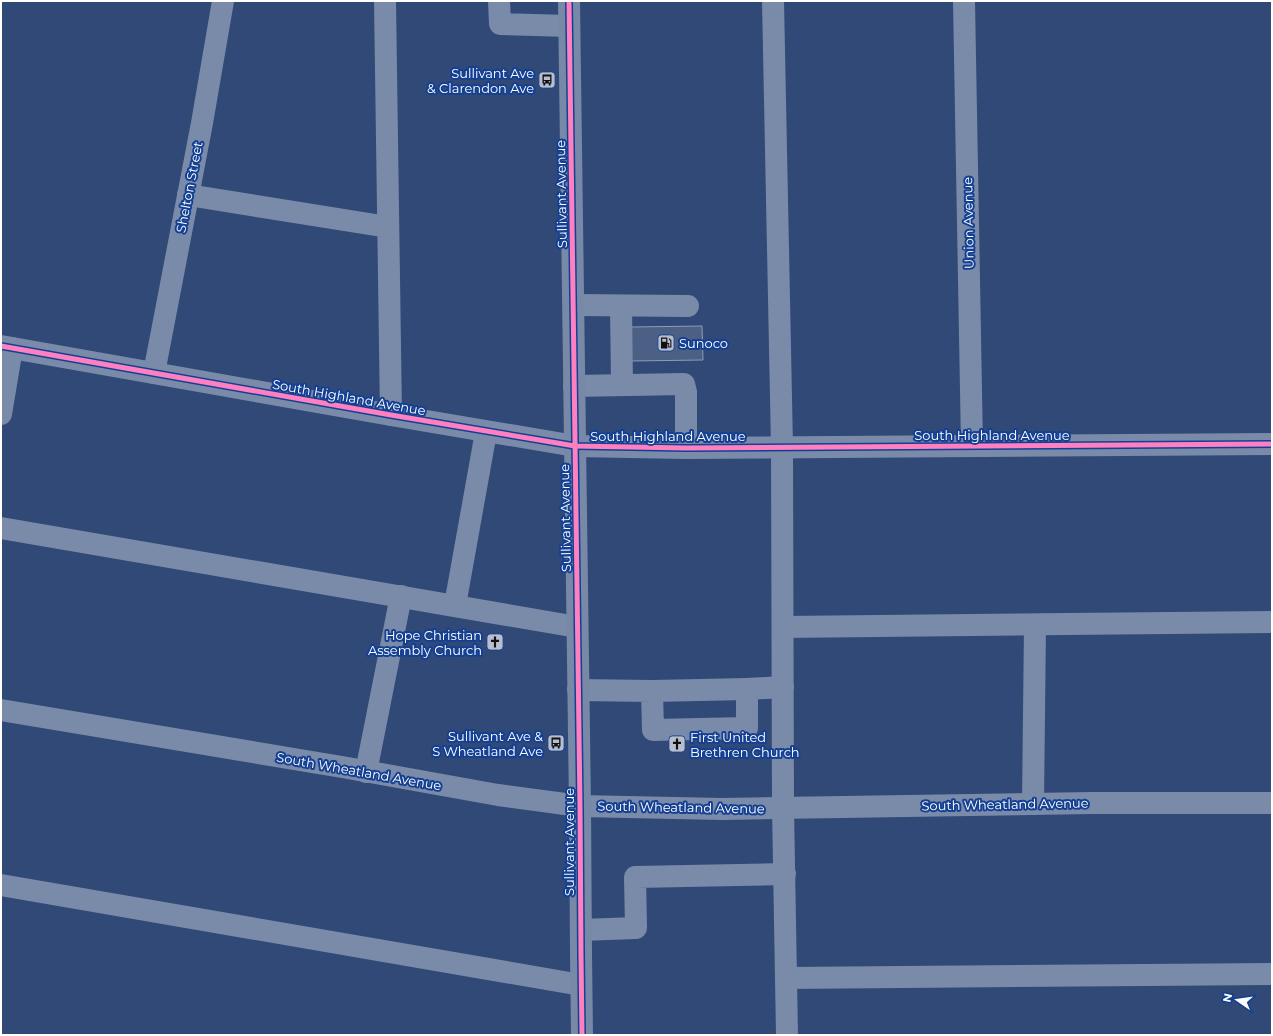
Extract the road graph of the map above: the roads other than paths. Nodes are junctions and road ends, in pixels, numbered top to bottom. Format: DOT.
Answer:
graph roads {
  1 [pos="223,1"];
  2 [pos="385,1"];
  3 [pos="499,1"];
  4 [pos="569,1"];
  5 [pos="773,1"];
  6 [pos="964,1"];
  7 [pos="569,26"];
  8 [pos="188,195"];
  9 [pos="388,227"];
  10 [pos="574,305"];
  11 [pos="621,306"];
  12 [pos="688,306"];
  13 [pos="7,347"];
  14 [pos="154,373"];
  15 [pos="622,385"];
  16 [pos="574,386"];
  17 [pos="1,414"];
  18 [pos="391,415"];
  19 [pos="486,432"];
  20 [pos="1272,444"];
  21 [pos="575,446"];
  22 [pos="972,446"];
  23 [pos="782,447"];
  24 [pos="686,448"];
  25 [pos="1,528"];
  26 [pos="402,596"];
  27 [pos="455,605"];
  28 [pos="1272,622"];
  29 [pos="1035,625"];
  30 [pos="577,627"];
  31 [pos="783,627"];
  32 [pos="783,687"];
  33 [pos="747,689"];
  34 [pos="578,690"];
  35 [pos="652,691"];
  36 [pos="1,710"];
  37 [pos="366,772"];
  38 [pos="1272,803"];
  39 [pos="1033,804"];
  40 [pos="580,806"];
  41 [pos="783,808"];
  42 [pos="784,874"];
  43 [pos="1,885"];
  44 [pos="581,930"];
  45 [pos="1272,974"];
  46 [pos="786,978"];
  47 [pos="581,985"];
  48 [pos="582,1035"];
  49 [pos="787,1035"];
  1 -- 8 [label="street, Shelton Street"];
  2 -- 9 [label="street"];
  3 -- 7 [label="street"];
  4 -- 7 [label="main road, Sullivant Avenue"];
  5 -- 23 [label="street"];
  6 -- 22 [label="street, Union Avenue"];
  7 -- 10 [label="main road, Sullivant Avenue"];
  8 -- 9 [label="street"];
  8 -- 14 [label="street, Shelton Street"];
  9 -- 18 [label="street"];
  10 -- 11 [label="street"];
  10 -- 16 [label="main road, Sullivant Avenue"];
  11 -- 12 [label="street"];
  11 -- 15 [label="street"];
  13 -- 14 [label="street, South Highland Avenue"];
  13 -- 17 [label="street"];
  14 -- 18 [label="street, South Highland Avenue"];
  15 -- 16 [label="street"];
  15 -- 24 [label="street"];
  16 -- 21 [label="main road, Sullivant Avenue"];
  18 -- 19 [label="street, South Highland Avenue"];
  19 -- 21 [label="street, South Highland Avenue"];
  19 -- 27 [label="street"];
  20 -- 22 [label="street, South Highland Avenue"];
  21 -- 24 [label="street, South Highland Avenue"];
  21 -- 30 [label="main road, Sullivant Avenue"];
  22 -- 23 [label="street, South Highland Avenue"];
  23 -- 24 [label="street, South Highland Avenue"];
  23 -- 31 [label="street"];
  25 -- 26 [label="street"];
  26 -- 27 [label="street"];
  26 -- 37 [label="street"];
  27 -- 30 [label="street"];
  28 -- 29 [label="street"];
  29 -- 31 [label="street"];
  29 -- 39 [label="street"];
  30 -- 34 [label="main road, Sullivant Avenue"];
  31 -- 32 [label="street"];
  32 -- 33 [label="street"];
  32 -- 41 [label="street"];
  33 -- 35 [label="street"];
  33 -- 35 [label="street"];
  34 -- 35 [label="street"];
  34 -- 40 [label="main road, Sullivant Avenue"];
  36 -- 37 [label="street, South Wheatland Avenue"];
  37 -- 40 [label="street, South Wheatland Avenue"];
  38 -- 39 [label="street, South Wheatland Avenue"];
  39 -- 41 [label="street, South Wheatland Avenue"];
  40 -- 41 [label="street, South Wheatland Avenue"];
  40 -- 44 [label="main road, Sullivant Avenue"];
  41 -- 42 [label="street"];
  42 -- 44 [label="street"];
  42 -- 46 [label="street"];
  43 -- 47 [label="street"];
  44 -- 47 [label="main road, Sullivant Avenue"];
  45 -- 46 [label="street"];
  46 -- 49 [label="street"];
  47 -- 48 [label="main road, Sullivant Avenue"];
}
